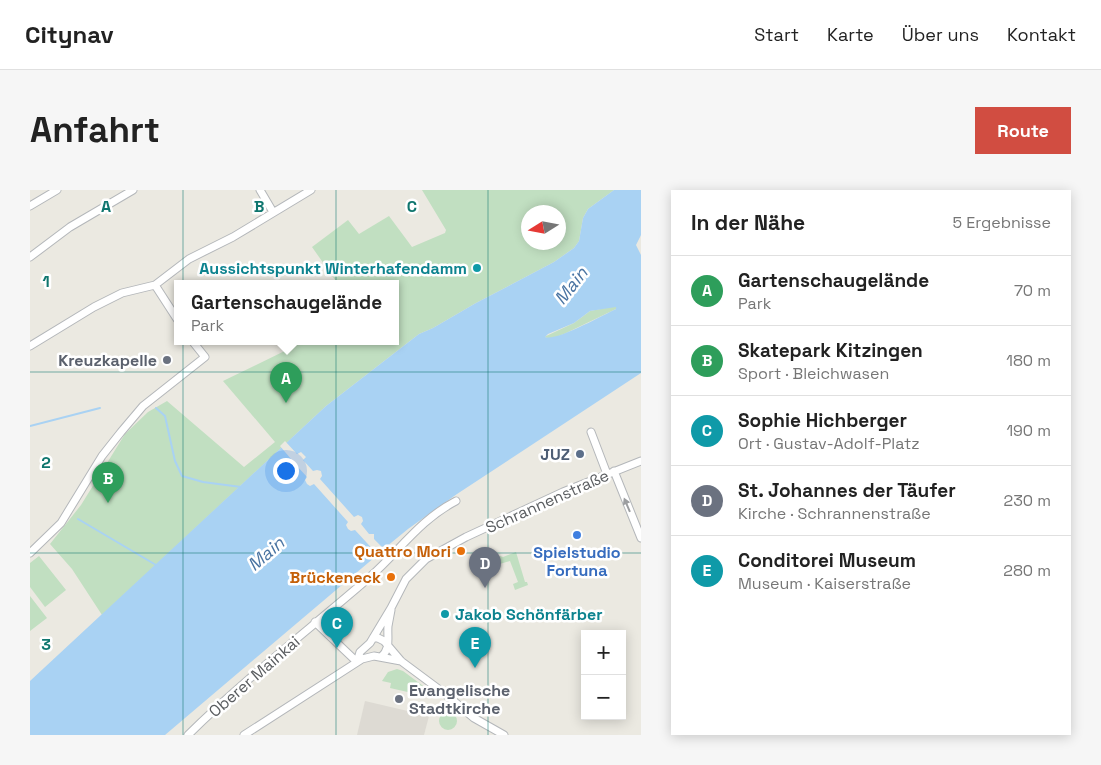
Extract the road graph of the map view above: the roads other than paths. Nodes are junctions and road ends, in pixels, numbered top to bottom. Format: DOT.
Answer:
graph roads {
  1 [pos="57,190"];
  2 [pos="133,190"];
  3 [pos="260,190"];
  4 [pos="311,190"];
  5 [pos="30,206"];
  6 [pos="273,212"];
  7 [pos="30,257"];
  8 [pos="155,285"];
  9 [pos="174,314"];
  10 [pos="195,345"];
  11 [pos="30,346"];
  12 [pos="591,432"];
  13 [pos="641,461"];
  14 [pos="610,473"];
  15 [pos="456,501"];
  16 [pos="641,538"];
  17 [pos="30,553"];
  18 [pos="391,608"];
  19 [pos="315,622"];
  20 [pos="371,640"];
  21 [pos="388,646"];
  22 [pos="378,656"];
  23 [pos="401,661"];
  24 [pos="357,662"];
  25 [pos="188,735"];
  26 [pos="244,735"];
  27 [pos="504,735"];
  1 -- 5 [label="street"];
  2 -- 7 [label="street"];
  3 -- 6 [label="street"];
  4 -- 6 [label="street"];
  6 -- 8 [label="street"];
  8 -- 9 [label="street"];
  8 -- 11 [label="street"];
  10 -- 17 [label="street"];
  12 -- 14 [label="street"];
  13 -- 14 [label="street, Schrannenstraße"];
  16 -- 14 [label="street, one-way"];
  14 -- 18 [label="street, Schrannenstraße"];
  15 -- 19 [label="street, Oberer Mainkai"];
  18 -- 20 [label="street, Schrannenstraße"];
  18 -- 21 [label="street"];
  19 -- 24 [label="street"];
  19 -- 25 [label="street, Oberer Mainkai"];
  20 -- 21 [label="street"];
  20 -- 22 [label="street"];
  20 -- 24 [label="street, Schrannenstraße"];
  21 -- 22 [label="street"];
  21 -- 23 [label="street"];
  22 -- 23 [label="street"];
  22 -- 24 [label="street"];
  23 -- 27 [label="street"];
  24 -- 26 [label="street"];
}
